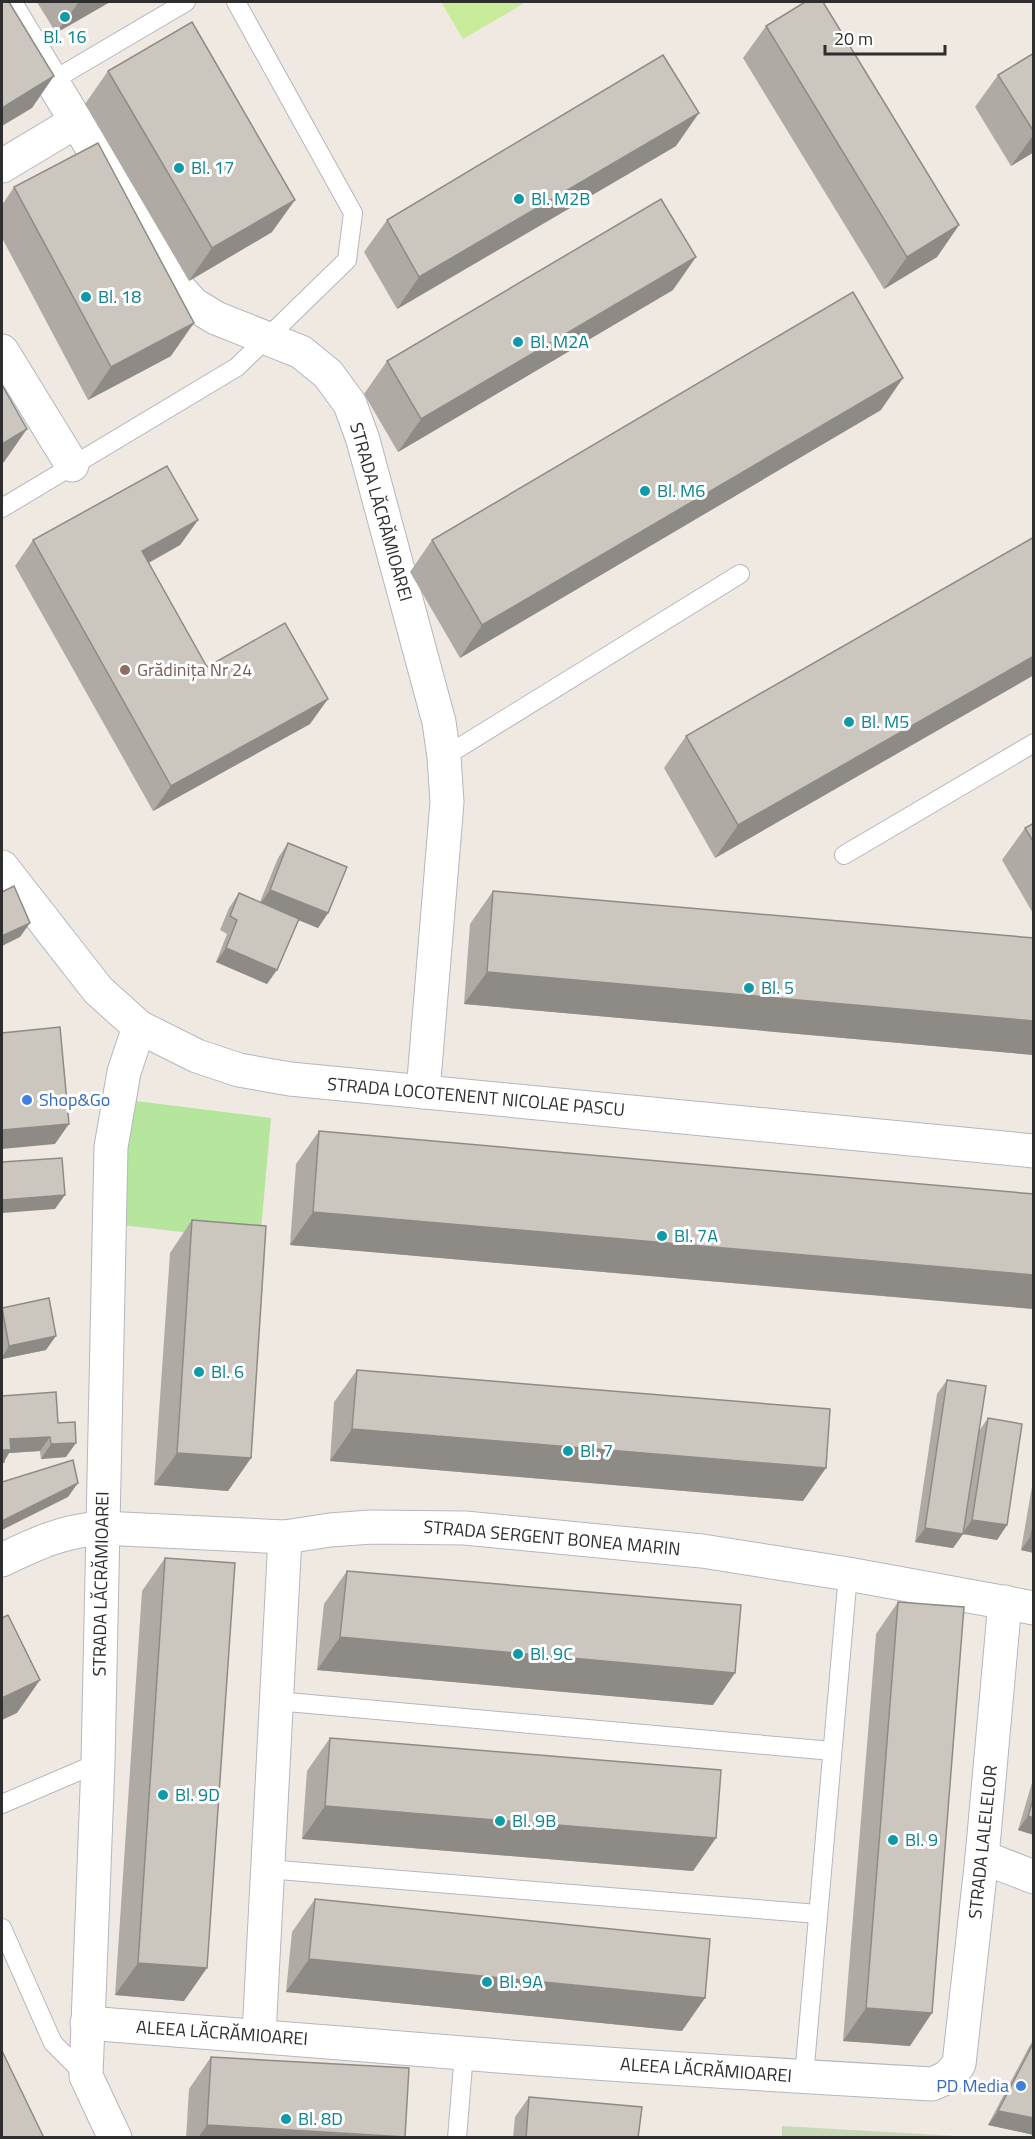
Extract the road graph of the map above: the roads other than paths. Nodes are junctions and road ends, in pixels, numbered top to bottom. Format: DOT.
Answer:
graph roads {
  1 [pos="4,2"];
  2 [pos="186,2"];
  3 [pos="236,2"];
  4 [pos="52,81"];
  5 [pos="77,122"];
  6 [pos="2,166"];
  7 [pos="268,338"];
  8 [pos="2,351"];
  9 [pos="72,465"];
  10 [pos="2,508"];
  11 [pos="740,574"];
  12 [pos="1034,743"];
  13 [pos="444,758"];
  14 [pos="844,855"];
  15 [pos="3,872"];
  16 [pos="139,1027"];
  17 [pos="423,1092"];
  18 [pos="1034,1151"];
  19 [pos="102,1528"];
  20 [pos="285,1537"];
  21 [pos="2,1560"];
  22 [pos="848,1574"];
  23 [pos="1019,1605"];
  24 [pos="276,1701"];
  25 [pos="832,1751"];
  26 [pos="98,1763"];
  27 [pos="2,1804"];
  28 [pos="982,1857"];
  29 [pos="267,1869"];
  30 [pos="1034,1877"];
  31 [pos="818,1914"];
  32 [pos="2,1928"];
  33 [pos="87,2023"];
  34 [pos="259,2035"];
  35 [pos="464,2053"];
  36 [pos="86,2076"];
  37 [pos="804,2077"];
  38 [pos="948,2077"];
  39 [pos="115,2138"];
  40 [pos="457,2138"];
  1 -- 4 [label="street, STRADA LĂCRĂMIOAREI"];
  2 -- 4 [label="lane"];
  3 -- 7 [label="lane"];
  4 -- 5 [label="street, STRADA LĂCRĂMIOAREI"];
  5 -- 6 [label="street"];
  5 -- 7 [label="street, STRADA LĂCRĂMIOAREI"];
  7 -- 9 [label="lane"];
  7 -- 13 [label="street, STRADA LĂCRĂMIOAREI"];
  8 -- 9 [label="street"];
  9 -- 10 [label="lane"];
  11 -- 13 [label="lane"];
  12 -- 14 [label="lane"];
  13 -- 17 [label="street, STRADA LĂCRĂMIOAREI"];
  15 -- 16 [label="street, STRADA LOCOTENENT NICOLAE PASCU"];
  16 -- 17 [label="street, STRADA LOCOTENENT NICOLAE PASCU"];
  16 -- 19 [label="street, STRADA LĂCRĂMIOAREI"];
  17 -- 18 [label="street, STRADA LOCOTENENT NICOLAE PASCU"];
  19 -- 20 [label="street, STRADA SERGENT BONEA MARIN"];
  19 -- 21 [label="street, STRADA SERGENT BONEA MARIN"];
  19 -- 26 [label="street, STRADA LĂCRĂMIOAREI"];
  20 -- 22 [label="street, STRADA SERGENT BONEA MARIN"];
  20 -- 24 [label="street"];
  22 -- 23 [label="street, STRADA SERGENT BONEA MARIN"];
  22 -- 25 [label="lane"];
  23 -- 28 [label="street, STRADA LALELELOR"];
  24 -- 25 [label="lane"];
  24 -- 29 [label="street"];
  25 -- 31 [label="lane"];
  26 -- 27 [label="lane"];
  26 -- 33 [label="street, STRADA LĂCRĂMIOAREI"];
  28 -- 30 [label="street"];
  28 -- 38 [label="street, STRADA LALELELOR"];
  29 -- 31 [label="lane"];
  29 -- 34 [label="street"];
  31 -- 37 [label="lane"];
  32 -- 36 [label="lane"];
  33 -- 34 [label="street, ALEEA LĂCRĂMIOAREI"];
  33 -- 36 [label="street, STRADA LĂCRĂMIOAREI"];
  34 -- 35 [label="street, ALEEA LĂCRĂMIOAREI"];
  35 -- 37 [label="street, ALEEA LĂCRĂMIOAREI"];
  35 -- 40 [label="lane"];
  36 -- 39 [label="street, STRADA LĂCRĂMIOAREI"];
  37 -- 38 [label="street, ALEEA LĂCRĂMIOAREI"];
}
